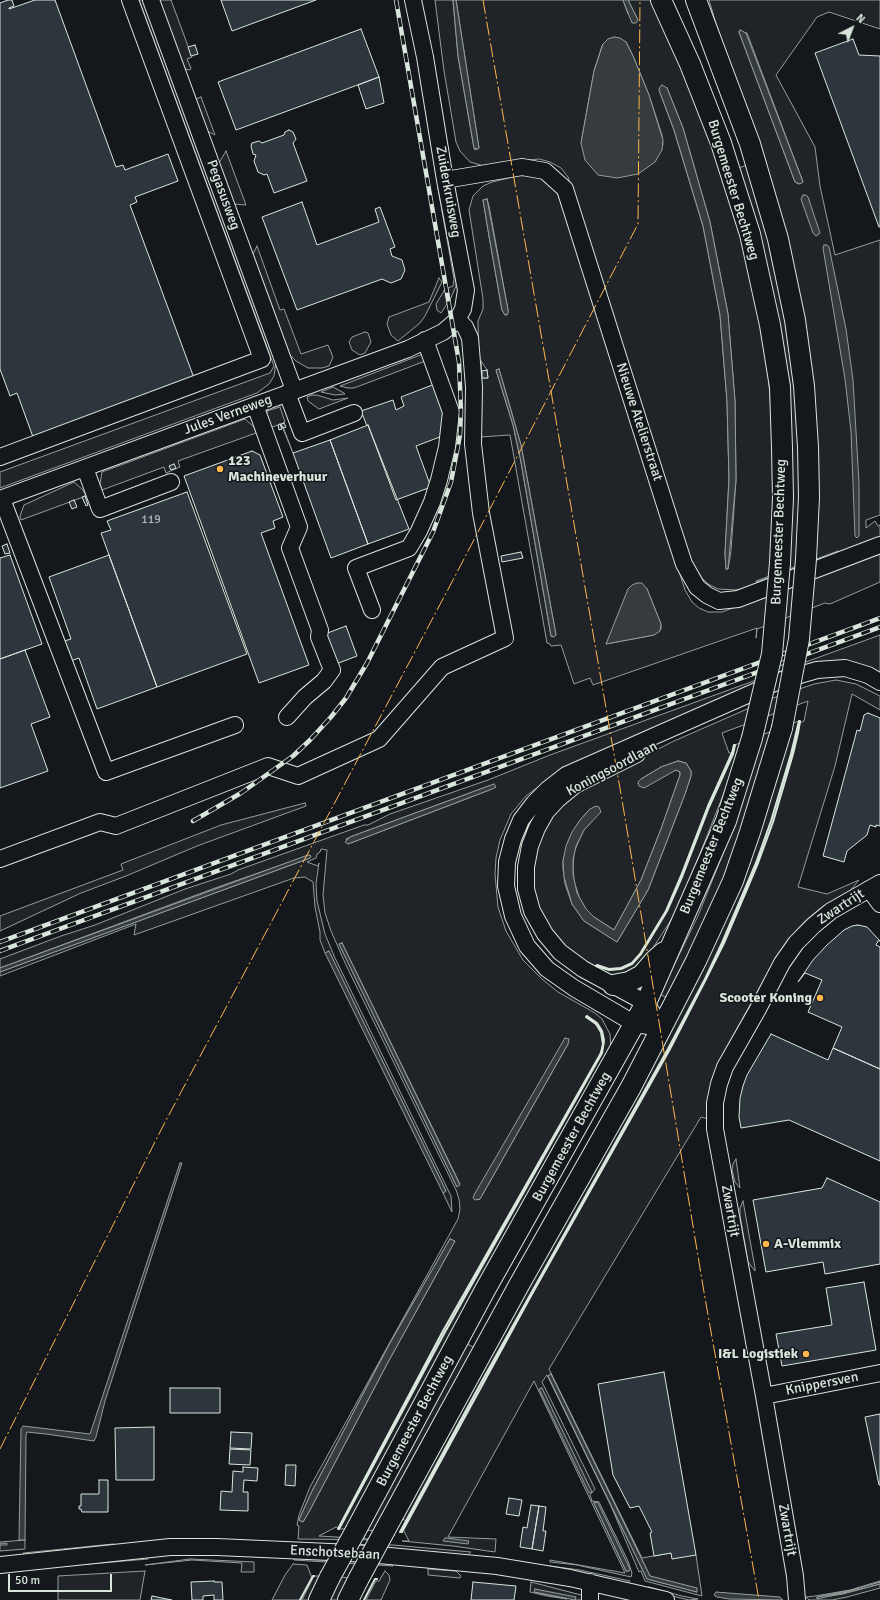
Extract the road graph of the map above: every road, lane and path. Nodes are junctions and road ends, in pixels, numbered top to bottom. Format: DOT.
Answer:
graph roads {
  1 [pos="130,0"];
  2 [pos="151,0"];
  3 [pos="413,0"];
  4 [pos="422,0"];
  5 [pos="661,0"];
  6 [pos="696,0"];
  7 [pos="425,57"];
  8 [pos="445,180"];
  9 [pos="455,322"];
  10 [pos="425,340"];
  11 [pos="291,391"];
  12 [pos="255,404"];
  13 [pos="354,413"];
  14 [pos="0,457"];
  15 [pos="84,468"];
  16 [pos="171,482"];
  17 [pos="1,499"];
  18 [pos="880,545"];
  19 [pos="372,610"];
  20 [pos="880,682"];
  21 [pos="880,690"];
  22 [pos="287,716"];
  23 [pos="235,725"];
  24 [pos="0,859"];
  25 [pos="875,886"];
  26 [pos="880,904"];
  27 [pos="672,945"];
  28 [pos="613,985"];
  29 [pos="646,1003"];
  30 [pos="635,1024"];
  31 [pos="662,1028"];
  32 [pos="880,1373"];
  33 [pos="764,1396"];
  34 [pos="0,1565"];
  35 [pos="590,1582"];
  36 [pos="319,1600"];
  37 [pos="348,1600"];
  38 [pos="590,1600"];
  39 [pos="666,1600"];
  40 [pos="797,1600"];
  1 -- 14 [label="street"];
  2 -- 11 [label="street, Pegasusweg"];
  3 -- 7 [label="street, Zuiderkruisweg"];
  4 -- 7 [label="street, Zuiderkruisweg"];
  5 -- 27 [label="main road, Burgemeester Bechtweg, bridge"];
  6 -- 31 [label="main road, Burgemeester Bechtweg, bridge"];
  7 -- 8 [label="street, Zuiderkruisweg"];
  8 -- 9 [label="street, Zuiderkruisweg"];
  8 -- 18 [label="street, Nieuwe Atelierstraat"];
  9 -- 10 [label="street, Jules Verneweg"];
  9 -- 24 [label="street"];
  10 -- 11 [label="street, Jules Verneweg"];
  10 -- 19 [label="street"];
  11 -- 12 [label="street, Jules Verneweg"];
  11 -- 13 [label="street, Pegasusweg"];
  12 -- 15 [label="street, Jules Verneweg"];
  12 -- 22 [label="street"];
  15 -- 16 [label="street"];
  15 -- 17 [label="street, Jules Verneweg"];
  17 -- 23 [label="street"];
  20 -- 30 [label="street, Koningsoordlaan"];
  21 -- 28 [label="street, Koningsoordlaan"];
  25 -- 26 [label="street"];
  25 -- 33 [label="street, Zwartrijt"];
  27 -- 28 [label="main road"];
  27 -- 29 [label="main road, Burgemeester Bechtweg"];
  28 -- 29 [label="street, Koningsoordlaan"];
  29 -- 30 [label="main road, Burgemeester Bechtweg"];
  29 -- 31 [label="street, Koningsoordlaan"];
  30 -- 31 [label="street, Koningsoordlaan"];
  30 -- 36 [label="main road, Burgemeester Bechtweg, bridge"];
  31 -- 37 [label="main road, Burgemeester Bechtweg, bridge"];
  32 -- 33 [label="street, Knippersven"];
  33 -- 40 [label="street, Zwartrijt"];
  34 -- 35 [label="street, Enschotsebaan"];
  35 -- 38 [label="street"];
  35 -- 39 [label="street, Enschotsebaan"];
}
